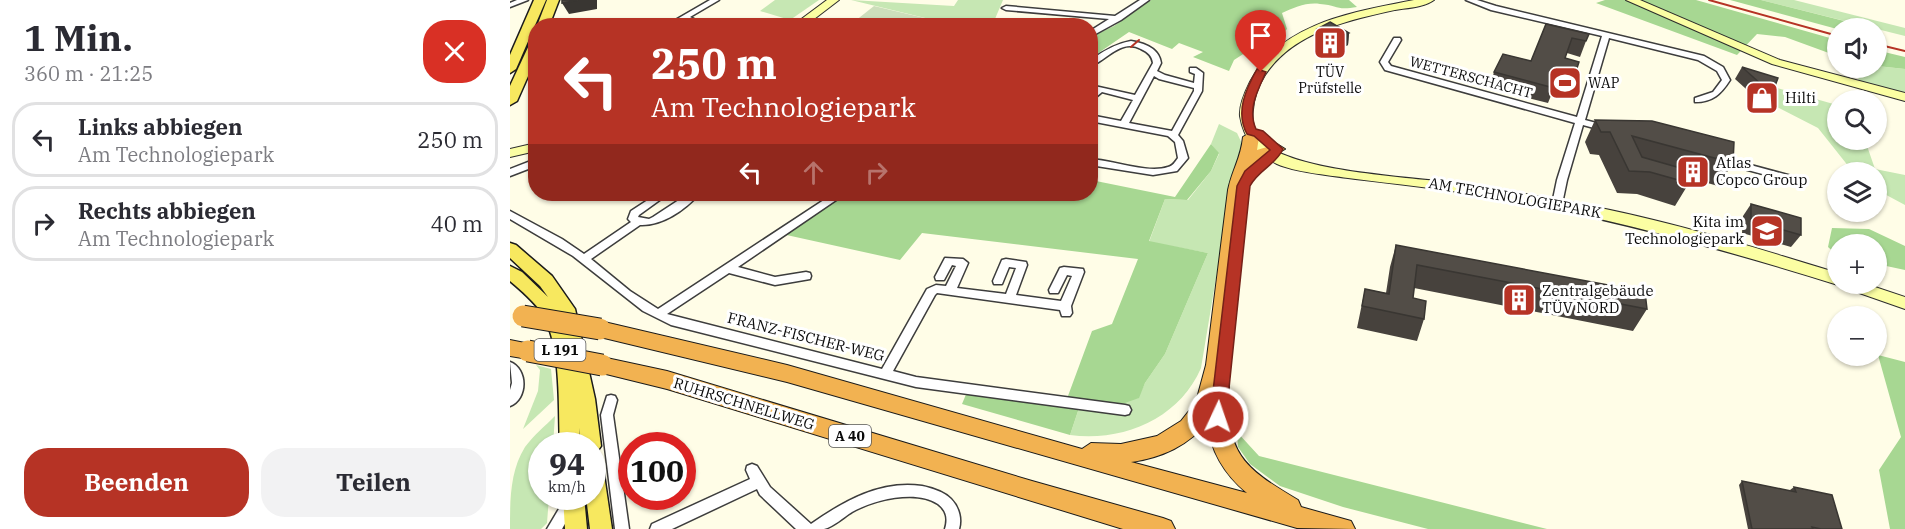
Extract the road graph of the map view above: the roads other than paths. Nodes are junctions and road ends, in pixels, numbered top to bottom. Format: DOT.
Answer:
graph roads {
  1 [pos="524,0"];
  2 [pos="540,0"];
  3 [pos="554,0"];
  4 [pos="715,0"];
  5 [pos="834,0"];
  6 [pos="1145,0"];
  7 [pos="1429,0"];
  8 [pos="1470,0"];
  9 [pos="1631,0"];
  10 [pos="510,5"];
  11 [pos="1006,8"];
  12 [pos="532,18"];
  13 [pos="546,18"];
  14 [pos="685,18"];
  15 [pos="808,18"];
  16 [pos="1118,18"];
  17 [pos="528,28"];
  18 [pos="1098,30"];
  19 [pos="1606,35"];
  20 [pos="1397,40"];
  21 [pos="1098,59"];
  22 [pos="528,67"];
  23 [pos="510,69"];
  24 [pos="1152,71"];
  25 [pos="1098,94"];
  26 [pos="1905,97"];
  27 [pos="1137,98"];
  28 [pos="1698,100"];
  29 [pos="510,101"];
  30 [pos="1098,120"];
  31 [pos="1579,121"];
  32 [pos="1098,123"];
  33 [pos="1118,124"];
  34 [pos="1613,130"];
  35 [pos="1251,134"];
  36 [pos="1174,135"];
  37 [pos="1272,152"];
  38 [pos="522,154"];
  39 [pos="1716,158"];
  40 [pos="1248,162"];
  41 [pos="1098,163"];
  42 [pos="510,173"];
  43 [pos="1796,180"];
  44 [pos="652,201"];
  45 [pos="684,201"];
  46 [pos="828,201"];
  47 [pos="1557,204"];
  48 [pos="510,214"];
  49 [pos="638,222"];
  50 [pos="510,249"];
  51 [pos="584,259"];
  52 [pos="727,268"];
  53 [pos="510,272"];
  54 [pos="806,276"];
  55 [pos="940,276"];
  56 [pos="1827,276"];
  57 [pos="998,281"];
  58 [pos="950,290"];
  59 [pos="1054,290"];
  60 [pos="1879,294"];
  61 [pos="1010,298"];
  62 [pos="1905,303"];
  63 [pos="517,315"];
  64 [pos="658,315"];
  65 [pos="519,349"];
  66 [pos="510,367"];
  67 [pos="885,374"];
  68 [pos="611,400"];
  69 [pos="510,401"];
  70 [pos="1125,410"];
  71 [pos="569,432"];
  72 [pos="589,432"];
  73 [pos="1047,449"];
  74 [pos="566,510"];
  75 [pos="574,510"];
  76 [pos="598,510"];
  77 [pos="1315,522"];
  78 [pos="554,529"];
  79 [pos="576,529"];
  80 [pos="601,529"];
  81 [pos="622,529"];
  82 [pos="657,529"];
  83 [pos="806,529"];
  84 [pos="815,529"];
  85 [pos="952,529"];
  86 [pos="1163,529"];
  87 [pos="1343,529"];
  1 -- 10 [label="street"];
  2 -- 12 [label="main road"];
  3 -- 13 [label="main road"];
  4 -- 14 [label="street"];
  5 -- 15 [label="street"];
  6 -- 16 [label="street"];
  7 -- 35 [label="street"];
  8 -- 19 [label="street"];
  9 -- 26 [label="street"];
  11 -- 16 [label="street"];
  16 -- 18 [label="street"];
  17 -- 23 [label="main road"];
  19 -- 28 [label="street"];
  19 -- 31 [label="street"];
  20 -- 31 [label="street, WETTERSCHACHT"];
  21 -- 24 [label="street"];
  22 -- 29 [label="main road"];
  24 -- 27 [label="street"];
  24 -- 36 [label="street"];
  25 -- 27 [label="street"];
  27 -- 33 [label="street"];
  30 -- 33 [label="street"];
  31 -- 34 [label="street"];
  31 -- 47 [label="street"];
  32 -- 33 [label="street"];
  33 -- 36 [label="street"];
  35 -- 37 [label="street, AM TECHNOLOGIEPARK"];
  35 -- 40 [label="highway"];
  36 -- 41 [label="street"];
  37 -- 40 [label="highway"];
  37 -- 47 [label="street, AM TECHNOLOGIEPARK"];
  37 -- 77 [label="highway"];
  38 -- 42 [label="street"];
  39 -- 43 [label="street"];
  40 -- 73 [label="highway"];
  44 -- 49 [label="street"];
  45 -- 49 [label="street"];
  46 -- 52 [label="street"];
  47 -- 56 [label="street, AM TECHNOLOGIEPARK"];
  48 -- 51 [label="street, FRANZ-FISCHER-WEG"];
  49 -- 51 [label="street"];
  50 -- 72 [label="main road, L 191"];
  51 -- 64 [label="street, FRANZ-FISCHER-WEG"];
  52 -- 54 [label="street"];
  52 -- 64 [label="street"];
  53 -- 71 [label="main road, L 191"];
  55 -- 58 [label="street"];
  57 -- 61 [label="street"];
  58 -- 61 [label="street"];
  58 -- 67 [label="street"];
  59 -- 61 [label="street"];
  60 -- 62 [label="street"];
  63 -- 73 [label="highway, bridge"];
  64 -- 67 [label="street, FRANZ-FISCHER-WEG"];
  65 -- 86 [label="highway, RUHRSCHNELLWEG / A 40, bridge"];
  66 -- 69 [label="street"];
  67 -- 70 [label="street, FRANZ-FISCHER-WEG"];
  68 -- 81 [label="street"];
  73 -- 77 [label="highway"];
  74 -- 78 [label="street"];
  75 -- 79 [label="main road"];
  76 -- 80 [label="main road"];
  77 -- 87 [label="highway"];
  82 -- 83 [label="street"];
  84 -- 85 [label="street"];
}
